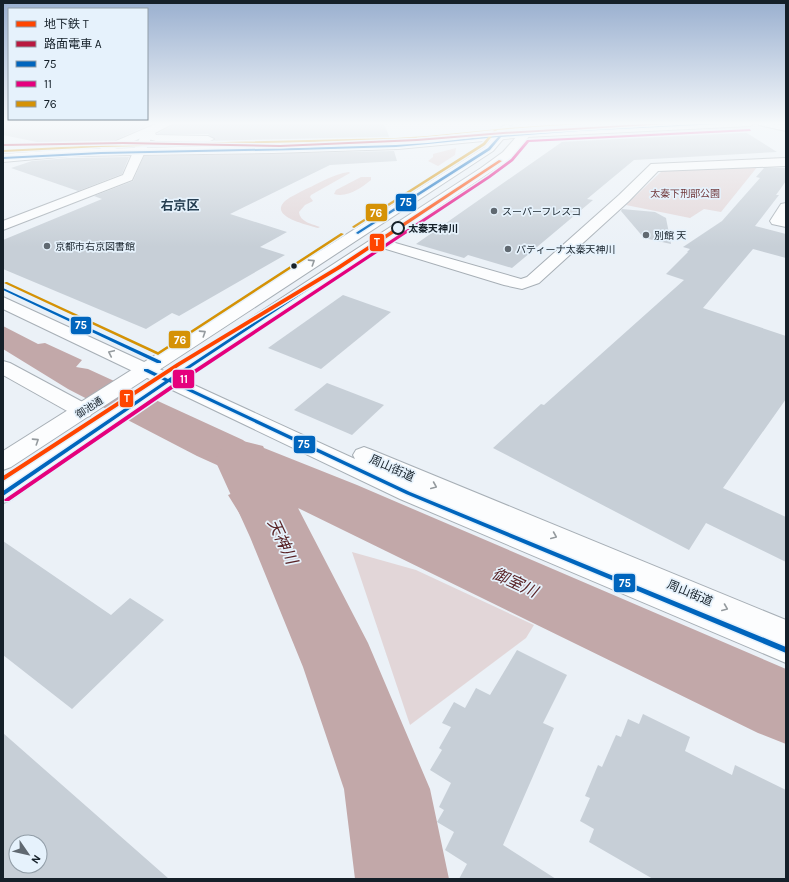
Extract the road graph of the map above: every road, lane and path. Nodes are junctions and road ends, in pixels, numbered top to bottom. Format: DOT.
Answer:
graph roads {
  1 [pos="134,164"];
  2 [pos="467,164"];
  3 [pos="493,164"];
  4 [pos="729,164"];
  5 [pos="786,207"];
  6 [pos="786,223"];
  7 [pos="3,226"];
  8 [pos="378,242"];
  9 [pos="3,289"];
  10 [pos="3,302"];
  11 [pos="3,367"];
  12 [pos="157,376"];
  13 [pos="86,409"];
  14 [pos="3,462"];
  15 [pos="3,494"];
  16 [pos="786,633"];
  17 [pos="786,650"];
  1 -- 7 [label="main road"];
  12 -- 2 [label="main road, 御池通, one-way"];
  3 -- 8 [label="main road, 御池通"];
  4 -- 8 [label="main road"];
  5 -- 6 [label="main road"];
  8 -- 12 [label="main road, 御池通"];
  9 -- 12 [label="main road, 周山街道"];
  12 -- 10 [label="main road, 周山街道, one-way"];
  11 -- 13 [label="main road"];
  12 -- 13 [label="main road, 御池通"];
  12 -- 15 [label="main road, 御池通"];
  12 -- 16 [label="main road, 周山街道, one-way"];
  12 -- 17 [label="main road, 周山街道"];
  14 -- 13 [label="main road, 御池通, one-way"];
}
